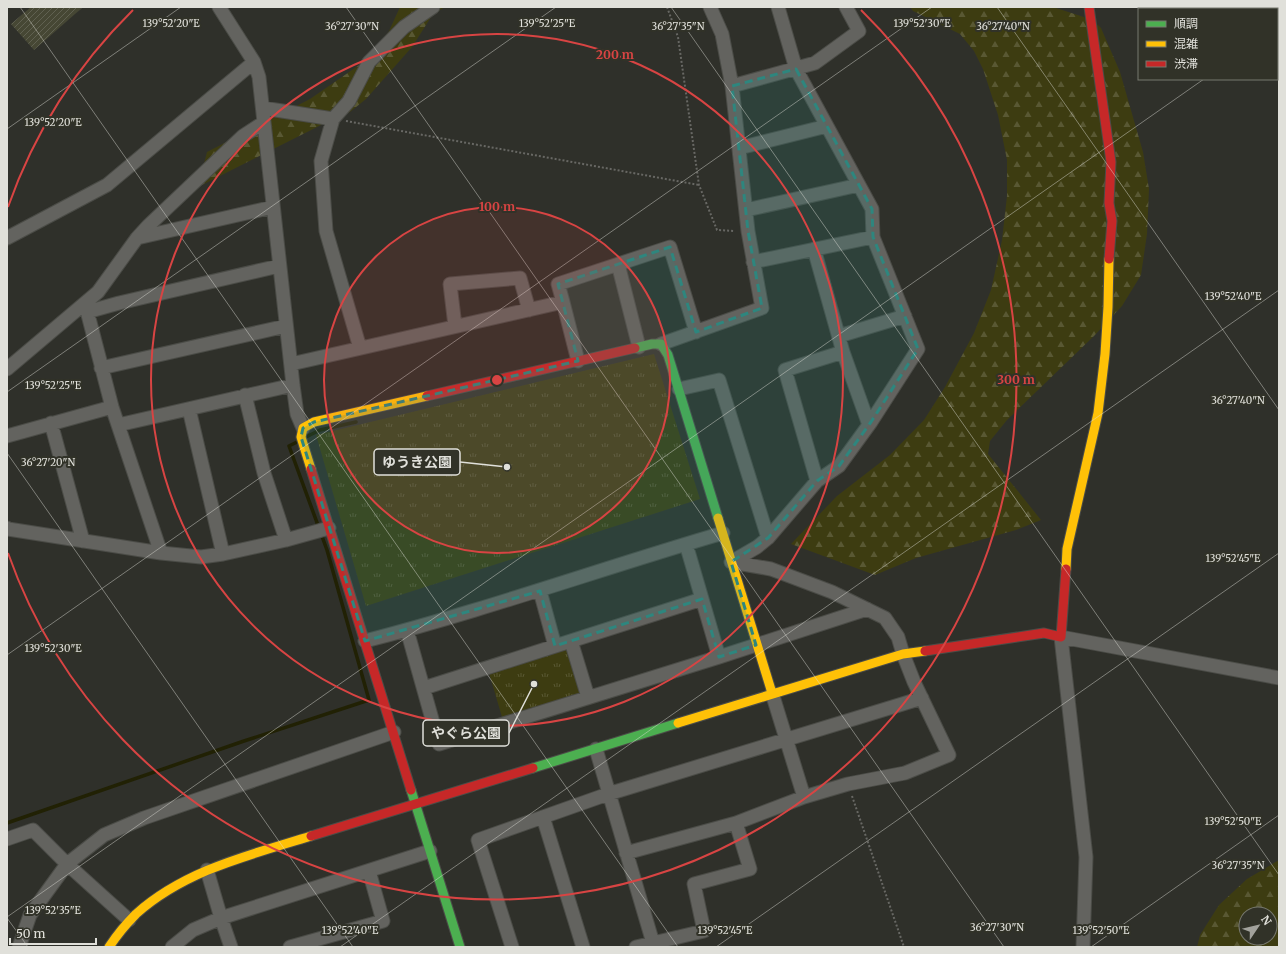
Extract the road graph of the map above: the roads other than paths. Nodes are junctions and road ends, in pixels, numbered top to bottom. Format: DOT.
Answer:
graph roads {
  1 [pos="219,7"];
  2 [pos="433,7"];
  3 [pos="710,7"];
  4 [pos="778,7"];
  5 [pos="846,7"];
  6 [pos="1089,7"];
  7 [pos="254,62"];
  8 [pos="796,69"];
  9 [pos="732,86"];
  10 [pos="263,108"];
  11 [pos="333,119"];
  12 [pos="263,122"];
  13 [pos="827,126"];
  14 [pos="739,148"];
  15 [pos="859,185"];
  16 [pos="273,207"];
  17 [pos="746,210"];
  18 [pos="873,237"];
  19 [pos="7,238"];
  20 [pos="137,238"];
  21 [pos="814,249"];
  22 [pos="753,262"];
  23 [pos="618,264"];
  24 [pos="279,266"];
  25 [pos="563,302"];
  26 [pos="86,308"];
  27 [pos="529,310"];
  28 [pos="905,316"];
  29 [pos="286,326"];
  30 [pos="455,326"];
  31 [pos="696,332"];
  32 [pos="839,336"];
  33 [pos="661,344"];
  34 [pos="639,347"];
  35 [pos="360,348"];
  36 [pos="844,352"];
  37 [pos="578,361"];
  38 [pos="291,364"];
  39 [pos="101,368"];
  40 [pos="7,369"];
  41 [pos="293,385"];
  42 [pos="679,390"];
  43 [pos="245,395"];
  44 [pos="112,407"];
  45 [pos="189,409"];
  46 [pos="51,424"];
  47 [pos="118,425"];
  48 [pos="869,425"];
  49 [pos="302,428"];
  50 [pos="7,436"];
  51 [pos="817,481"];
  52 [pos="7,528"];
  53 [pos="329,528"];
  54 [pos="723,533"];
  55 [pos="768,538"];
  56 [pos="286,540"];
  57 [pos="83,541"];
  58 [pos="686,544"];
  59 [pos="161,553"];
  60 [pos="223,554"];
  61 [pos="731,562"];
  62 [pos="540,591"];
  63 [pos="702,599"];
  64 [pos="867,609"];
  65 [pos="407,630"];
  66 [pos="1061,637"];
  67 [pos="365,641"];
  68 [pos="571,641"];
  69 [pos="756,645"];
  70 [pos="555,646"];
  71 [pos="903,654"];
  72 [pos="719,657"];
  73 [pos="1279,678"];
  74 [pos="424,688"];
  75 [pos="772,693"];
  76 [pos="588,697"];
  77 [pos="922,698"];
  78 [pos="394,732"];
  79 [pos="787,741"];
  80 [pos="596,749"];
  81 [pos="608,794"];
  82 [pos="804,797"];
  83 [pos="416,804"];
  84 [pos="543,817"];
  85 [pos="736,823"];
  86 [pos="7,839"];
  87 [pos="430,851"];
  88 [pos="626,853"];
  89 [pos="67,864"];
  90 [pos="207,870"];
  91 [pos="369,871"];
  92 [pos="221,918"];
  93 [pos="129,920"];
  94 [pos="653,943"];
  95 [pos="19,947"];
  96 [pos="109,947"];
  97 [pos="172,947"];
  98 [pos="231,947"];
  99 [pos="290,947"];
  100 [pos="460,947"];
  101 [pos="512,947"];
  102 [pos="583,947"];
  103 [pos="636,947"];
  104 [pos="1083,947"];
  1 -- 7 [label="street"];
  2 -- 11 [label="street"];
  3 -- 9 [label="street"];
  4 -- 8 [label="street"];
  5 -- 8 [label="street"];
  6 -- 66 [label="street"];
  7 -- 10 [label="street"];
  7 -- 19 [label="street"];
  8 -- 9 [label="street"];
  8 -- 13 [label="street"];
  9 -- 14 [label="street"];
  10 -- 11 [label="street"];
  10 -- 12 [label="street"];
  11 -- 35 [label="street"];
  12 -- 16 [label="street"];
  12 -- 20 [label="street"];
  13 -- 14 [label="street"];
  13 -- 15 [label="street"];
  14 -- 17 [label="street"];
  15 -- 17 [label="street"];
  15 -- 18 [label="street"];
  16 -- 20 [label="street"];
  16 -- 24 [label="street"];
  17 -- 22 [label="street"];
  18 -- 21 [label="street"];
  18 -- 28 [label="street"];
  20 -- 26 [label="street"];
  21 -- 22 [label="street"];
  21 -- 32 [label="street"];
  22 -- 31 [label="street"];
  23 -- 25 [label="street"];
  23 -- 31 [label="street"];
  23 -- 34 [label="street"];
  24 -- 26 [label="street"];
  24 -- 29 [label="street"];
  25 -- 27 [label="street"];
  25 -- 37 [label="street"];
  26 -- 39 [label="street"];
  26 -- 40 [label="street"];
  27 -- 30 [label="street"];
  27 -- 30 [label="street"];
  28 -- 32 [label="street"];
  28 -- 48 [label="street"];
  29 -- 38 [label="street"];
  29 -- 39 [label="street"];
  30 -- 35 [label="street"];
  31 -- 33 [label="street"];
  32 -- 36 [label="street"];
  33 -- 34 [label="street"];
  33 -- 42 [label="street"];
  34 -- 37 [label="street"];
  35 -- 38 [label="street"];
  36 -- 48 [label="street"];
  36 -- 51 [label="street"];
  37 -- 49 [label="street"];
  38 -- 41 [label="street"];
  39 -- 44 [label="street"];
  41 -- 43 [label="street"];
  41 -- 49 [label="street"];
  42 -- 54 [label="street"];
  42 -- 55 [label="street"];
  43 -- 45 [label="street"];
  43 -- 56 [label="street"];
  44 -- 46 [label="street"];
  44 -- 47 [label="street"];
  45 -- 47 [label="street"];
  45 -- 60 [label="street"];
  46 -- 50 [label="street"];
  46 -- 57 [label="street"];
  47 -- 59 [label="street"];
  48 -- 51 [label="street"];
  49 -- 53 [label="street"];
  51 -- 55 [label="street"];
  52 -- 57 [label="street"];
  53 -- 56 [label="street"];
  53 -- 67 [label="street"];
  54 -- 58 [label="street"];
  54 -- 61 [label="street"];
  55 -- 61 [label="street"];
  56 -- 60 [label="street"];
  57 -- 59 [label="street"];
  58 -- 62 [label="street"];
  58 -- 63 [label="street"];
  59 -- 60 [label="street"];
  61 -- 64 [label="street"];
  61 -- 69 [label="street"];
  62 -- 65 [label="street"];
  62 -- 70 [label="street"];
  63 -- 68 [label="street"];
  63 -- 72 [label="street"];
  64 -- 69 [label="street"];
  64 -- 71 [label="street"];
  65 -- 67 [label="street"];
  65 -- 74 [label="street"];
  66 -- 71 [label="street"];
  66 -- 73 [label="street"];
  66 -- 104 [label="street"];
  67 -- 78 [label="street"];
  68 -- 70 [label="street"];
  68 -- 76 [label="street"];
  69 -- 72 [label="street"];
  69 -- 75 [label="street"];
  70 -- 74 [label="street"];
  71 -- 75 [label="street"];
  71 -- 77 [label="street"];
  72 -- 76 [label="street"];
  74 -- 76 [label="street"];
  75 -- 79 [label="street"];
  75 -- 80 [label="street"];
  77 -- 79 [label="street"];
  77 -- 82 [label="street"];
  78 -- 83 [label="street"];
  78 -- 89 [label="street"];
  79 -- 81 [label="street"];
  79 -- 82 [label="street"];
  80 -- 81 [label="street"];
  80 -- 83 [label="street"];
  81 -- 84 [label="street"];
  81 -- 88 [label="street"];
  82 -- 85 [label="street"];
  83 -- 87 [label="street"];
  83 -- 90 [label="street"];
  84 -- 101 [label="street"];
  84 -- 102 [label="street"];
  85 -- 88 [label="street"];
  85 -- 94 [label="street"];
  86 -- 89 [label="street"];
  87 -- 91 [label="street"];
  87 -- 100 [label="street"];
  88 -- 94 [label="street"];
  89 -- 93 [label="street"];
  89 -- 95 [label="street"];
  90 -- 92 [label="street"];
  90 -- 93 [label="street"];
  91 -- 92 [label="street"];
  91 -- 99 [label="street"];
  92 -- 97 [label="street"];
  92 -- 98 [label="street"];
  93 -- 96 [label="street"];
  94 -- 103 [label="street"];
}
